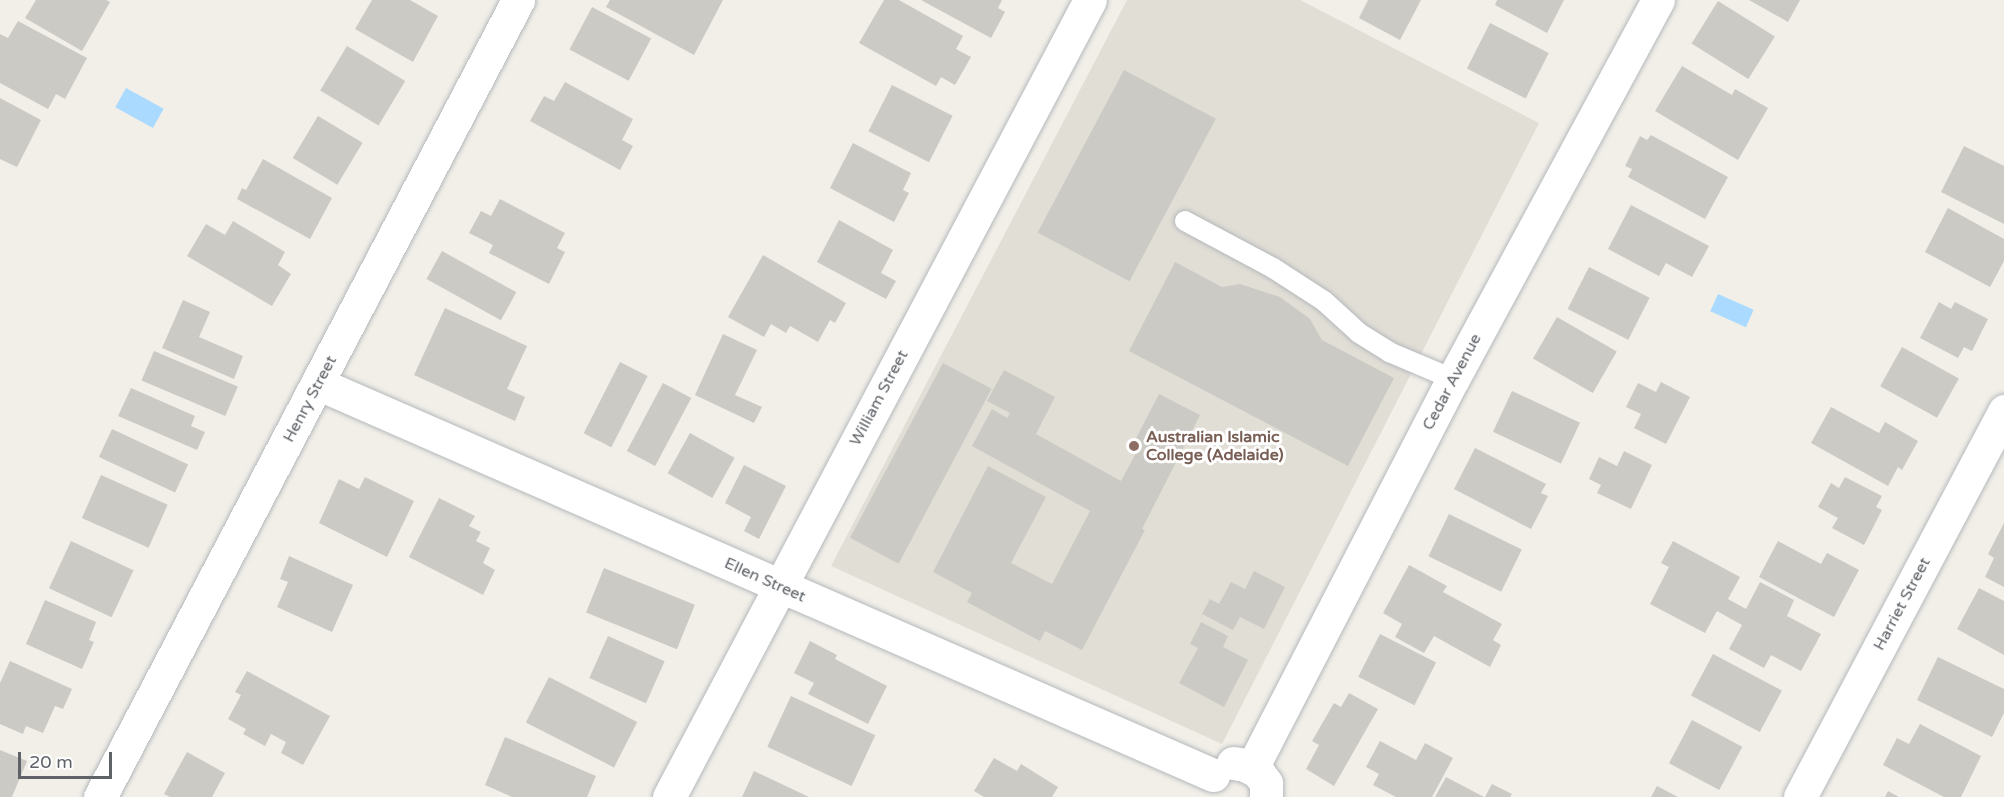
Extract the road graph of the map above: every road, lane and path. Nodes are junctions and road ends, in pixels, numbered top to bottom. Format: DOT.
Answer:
graph roads {
  1 [pos="518,0"];
  2 [pos="1090,0"];
  3 [pos="1658,0"];
  4 [pos="1185,221"];
  5 [pos="1454,379"];
  6 [pos="319,384"];
  7 [pos="2004,411"];
  8 [pos="780,586"];
  9 [pos="1252,768"];
  10 [pos="1213,786"];
  11 [pos="100,797"];
  12 [pos="669,797"];
  13 [pos="1266,797"];
  14 [pos="1800,797"];
  1 -- 6 [label="street, Henry Street"];
  2 -- 8 [label="street, William Street"];
  3 -- 5 [label="street, Cedar Avenue"];
  4 -- 5 [label="lane"];
  5 -- 9 [label="street, Cedar Avenue"];
  6 -- 8 [label="street, Ellen Street"];
  6 -- 11 [label="street, Henry Street"];
  7 -- 14 [label="street, Harriet Street"];
  8 -- 10 [label="street, Ellen Street"];
  8 -- 12 [label="street, William Street"];
  9 -- 10 [label="street"];
  9 -- 13 [label="street"];
}
